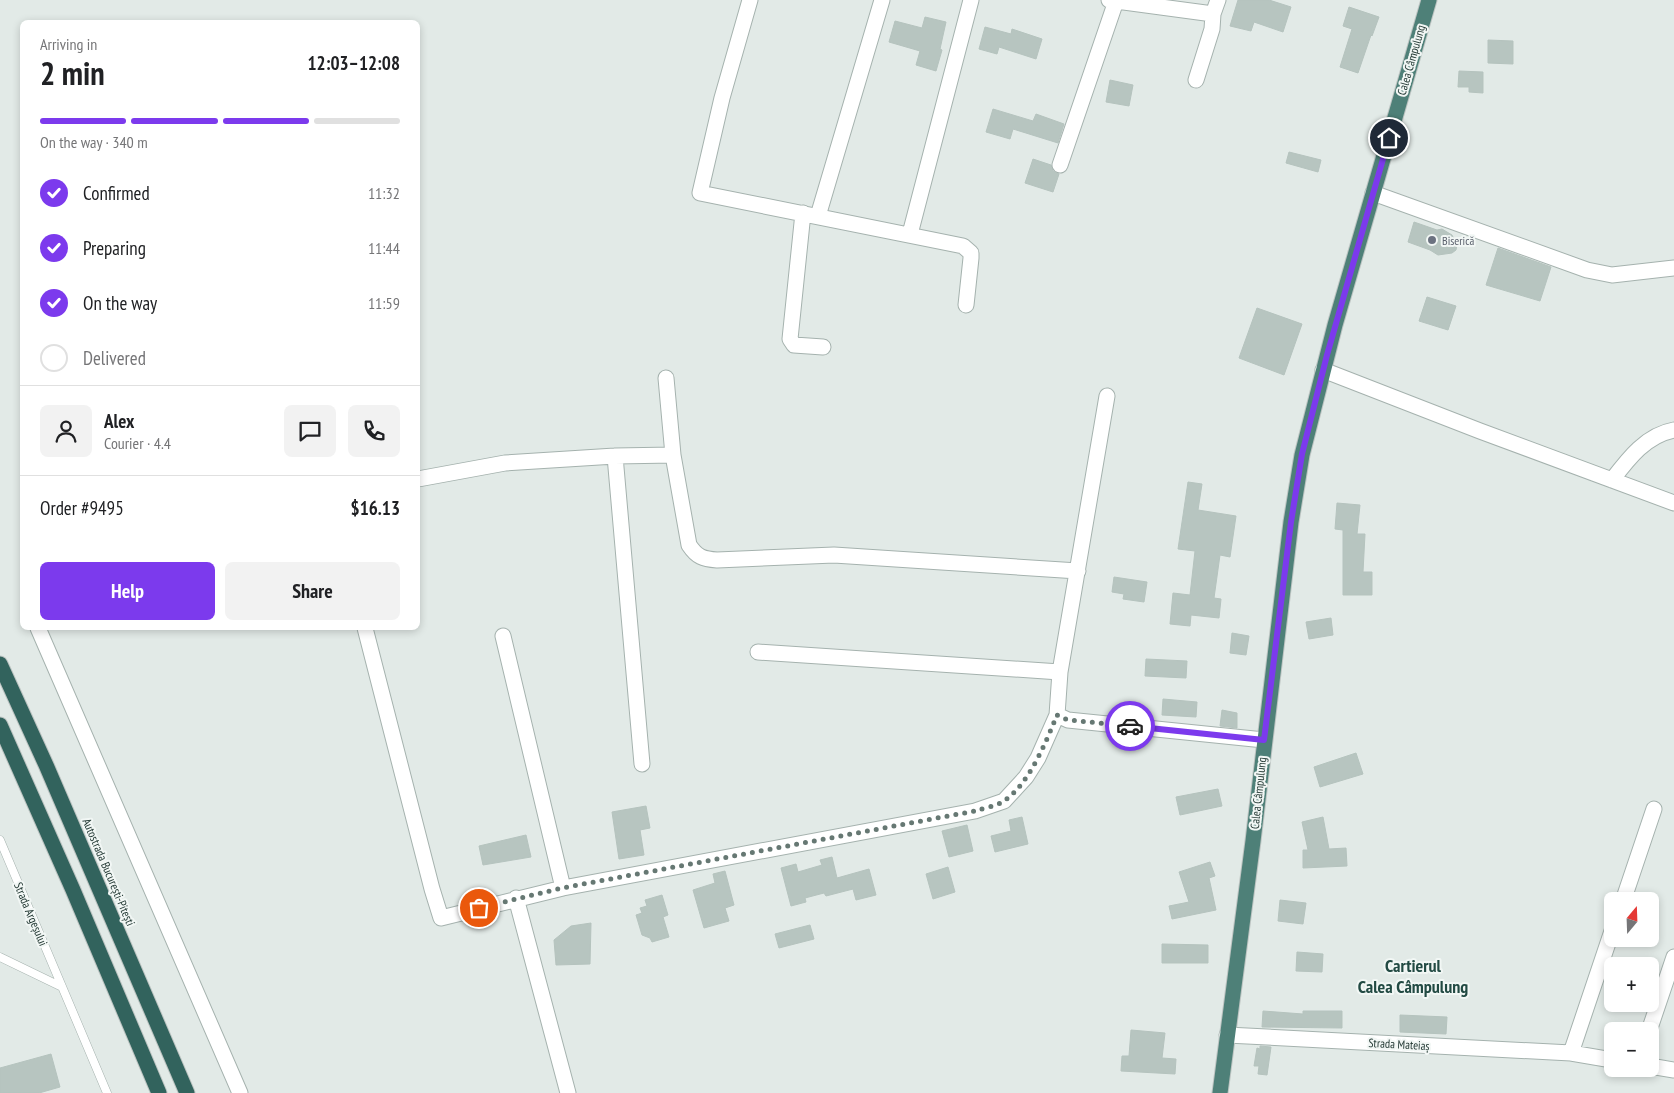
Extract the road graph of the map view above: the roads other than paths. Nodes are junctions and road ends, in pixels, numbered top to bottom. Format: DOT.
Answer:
graph roads {
  1 [pos="750,0"];
  2 [pos="882,0"];
  3 [pos="971,0"];
  4 [pos="1113,0"];
  5 [pos="1429,0"];
  6 [pos="1216,7"];
  7 [pos="1196,80"];
  8 [pos="1060,165"];
  9 [pos="1373,193"];
  10 [pos="811,215"];
  11 [pos="910,234"];
  12 [pos="1674,268"];
  13 [pos="966,305"];
  14 [pos="822,348"];
  15 [pos="1323,370"];
  16 [pos="666,378"];
  17 [pos="1107,396"];
  18 [pos="1674,430"];
  19 [pos="673,455"];
  20 [pos="615,456"];
  21 [pos="420,479"];
  22 [pos="1612,480"];
  23 [pos="1674,503"];
  24 [pos="1078,571"];
  25 [pos="39,630"];
  26 [pos="366,630"];
  27 [pos="504,636"];
  28 [pos="758,652"];
  29 [pos="0,664"];
  30 [pos="1060,672"];
  31 [pos="1057,715"];
  32 [pos="0,725"];
  33 [pos="1264,740"];
  34 [pos="642,764"];
  35 [pos="1654,809"];
  36 [pos="0,840"];
  37 [pos="562,888"];
  38 [pos="1626,892"];
  39 [pos="516,898"];
  40 [pos="1606,948"];
  41 [pos="1674,956"];
  42 [pos="0,957"];
  43 [pos="62,988"];
  44 [pos="1651,1022"];
  45 [pos="1227,1035"];
  46 [pos="1572,1053"];
  47 [pos="1604,1059"];
  48 [pos="1659,1068"];
  49 [pos="1674,1070"];
  50 [pos="108,1093"];
  51 [pos="159,1093"];
  52 [pos="187,1093"];
  53 [pos="240,1093"];
  54 [pos="568,1093"];
  55 [pos="1220,1093"];
  1 -- 10 [label="street"];
  2 -- 10 [label="street"];
  3 -- 11 [label="street"];
  4 -- 6 [label="street"];
  4 -- 8 [label="street"];
  5 -- 9 [label="highway, Calea Câmpulung"];
  6 -- 7 [label="street"];
  9 -- 12 [label="street"];
  9 -- 15 [label="highway, Calea Câmpulung"];
  10 -- 11 [label="street"];
  10 -- 14 [label="street"];
  11 -- 13 [label="street"];
  15 -- 22 [label="street"];
  15 -- 33 [label="highway, Calea Câmpulung"];
  16 -- 19 [label="street"];
  17 -- 24 [label="street"];
  18 -- 22 [label="street"];
  19 -- 20 [label="street"];
  19 -- 24 [label="street"];
  20 -- 21 [label="street"];
  20 -- 34 [label="street"];
  22 -- 23 [label="street"];
  24 -- 30 [label="street"];
  25 -- 53 [label="street"];
  26 -- 39 [label="street"];
  27 -- 37 [label="street"];
  28 -- 30 [label="street"];
  29 -- 52 [label="highway, Autostrada București-Pitești"];
  30 -- 31 [label="street"];
  31 -- 33 [label="street"];
  31 -- 37 [label="street"];
  32 -- 51 [label="highway"];
  33 -- 45 [label="highway, Calea Câmpulung"];
  35 -- 38 [label="street"];
  36 -- 43 [label="lane, Strada Argeșului"];
  37 -- 39 [label="street"];
  39 -- 54 [label="street"];
  40 -- 46 [label="street"];
  41 -- 44 [label="street"];
  42 -- 43 [label="lane"];
  43 -- 50 [label="lane, Strada Argeșului"];
  45 -- 46 [label="street, Strada Mateiaș"];
  45 -- 55 [label="highway, Calea Câmpulung"];
  46 -- 47 [label="street, Strada Mateiaș"];
  48 -- 49 [label="street"];
}
